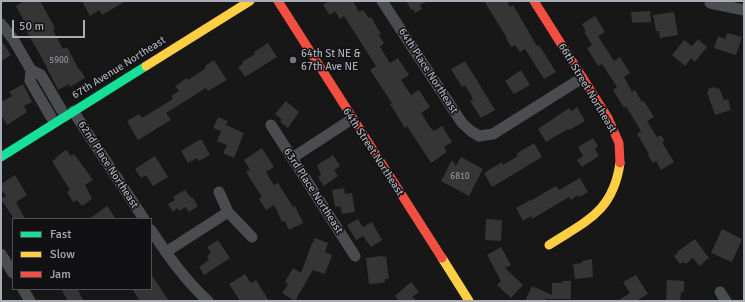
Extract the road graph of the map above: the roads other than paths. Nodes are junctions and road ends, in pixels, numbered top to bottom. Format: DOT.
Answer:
graph roads {
  1 [pos="250,1"];
  2 [pos="278,1"];
  3 [pos="382,1"];
  4 [pos="534,1"];
  5 [pos="710,3"];
  6 [pos="744,10"];
  7 [pos="1,24"];
  8 [pos="31,70"];
  9 [pos="582,78"];
  10 [pos="69,113"];
  11 [pos="352,119"];
  12 [pos="54,122"];
  13 [pos="271,126"];
  14 [pos="1,157"];
  15 [pos="292,158"];
  16 [pos="219,192"];
  17 [pos="228,212"];
  18 [pos="143,218"];
  19 [pos="152,231"];
  20 [pos="252,237"];
  21 [pos="548,245"];
  22 [pos="166,252"];
  23 [pos="1,254"];
  24 [pos="355,256"];
  25 [pos="12,271"];
  26 [pos="24,290"];
  27 [pos="466,300"];
  28 [pos="30,301"];
  29 [pos="208,301"];
  1 -- 10 [label="street, 67th Avenue Northeast"];
  2 -- 11 [label="street, 64th Street Northeast"];
  3 -- 9 [label="street, 64th Place Northeast"];
  4 -- 9 [label="street, 66th Street Northeast"];
  5 -- 6 [label="street"];
  7 -- 8 [label="street"];
  8 -- 10 [label="street, 62nd Place Northeast"];
  8 -- 12 [label="street"];
  9 -- 21 [label="street, 66th Street Northeast"];
  10 -- 12 [label="street, 67th Avenue Northeast"];
  10 -- 18 [label="street, 62nd Place Northeast"];
  11 -- 15 [label="street"];
  11 -- 27 [label="street, 64th Street Northeast"];
  12 -- 14 [label="street, 67th Avenue Northeast"];
  13 -- 15 [label="street, 63rd Place Northeast"];
  15 -- 24 [label="street, 63rd Place Northeast"];
  16 -- 17 [label="street"];
  17 -- 20 [label="street"];
  17 -- 22 [label="street"];
  19 -- 22 [label="street"];
  22 -- 29 [label="street"];
  23 -- 25 [label="street"];
  26 -- 28 [label="street"];
}
